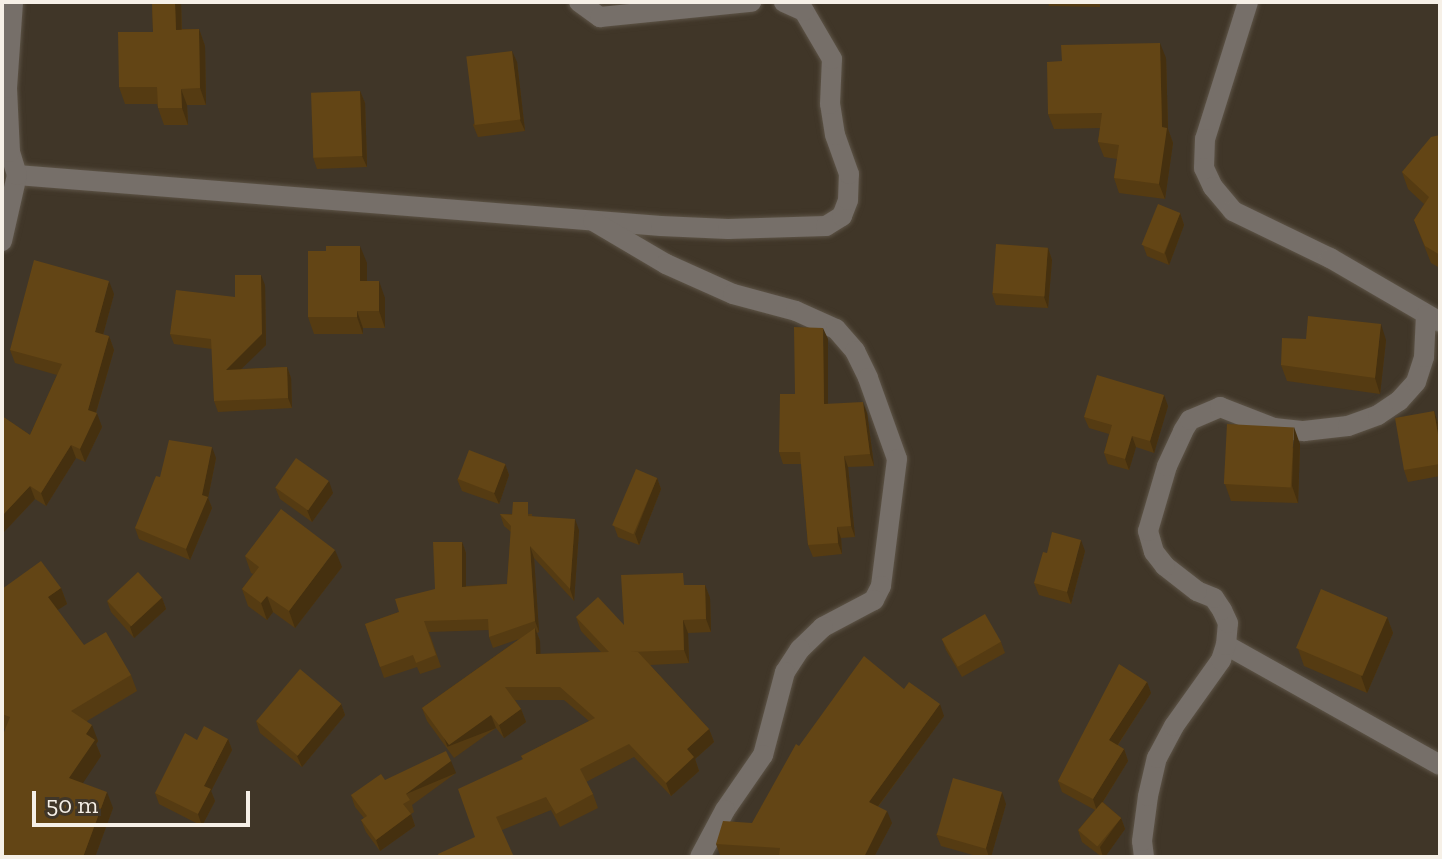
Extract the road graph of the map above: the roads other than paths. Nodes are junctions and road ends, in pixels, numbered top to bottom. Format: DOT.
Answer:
graph roads {
  1 [pos="13,2"];
  2 [pos="579,2"];
  3 [pos="751,2"];
  4 [pos="784,2"];
  5 [pos="1248,2"];
  6 [pos="17,175"];
  7 [pos="593,221"];
  8 [pos="2,241"];
  9 [pos="1433,318"];
  10 [pos="1226,645"];
  11 [pos="1440,765"];
  12 [pos="700,857"];
  13 [pos="1144,857"];
  1 -- 6 [label="street"];
  2 -- 3 [label="street"];
  4 -- 7 [label="street"];
  5 -- 9 [label="street"];
  6 -- 7 [label="street"];
  6 -- 8 [label="street"];
  7 -- 12 [label="street"];
  9 -- 10 [label="street"];
  10 -- 11 [label="street"];
  10 -- 13 [label="street"];
}
